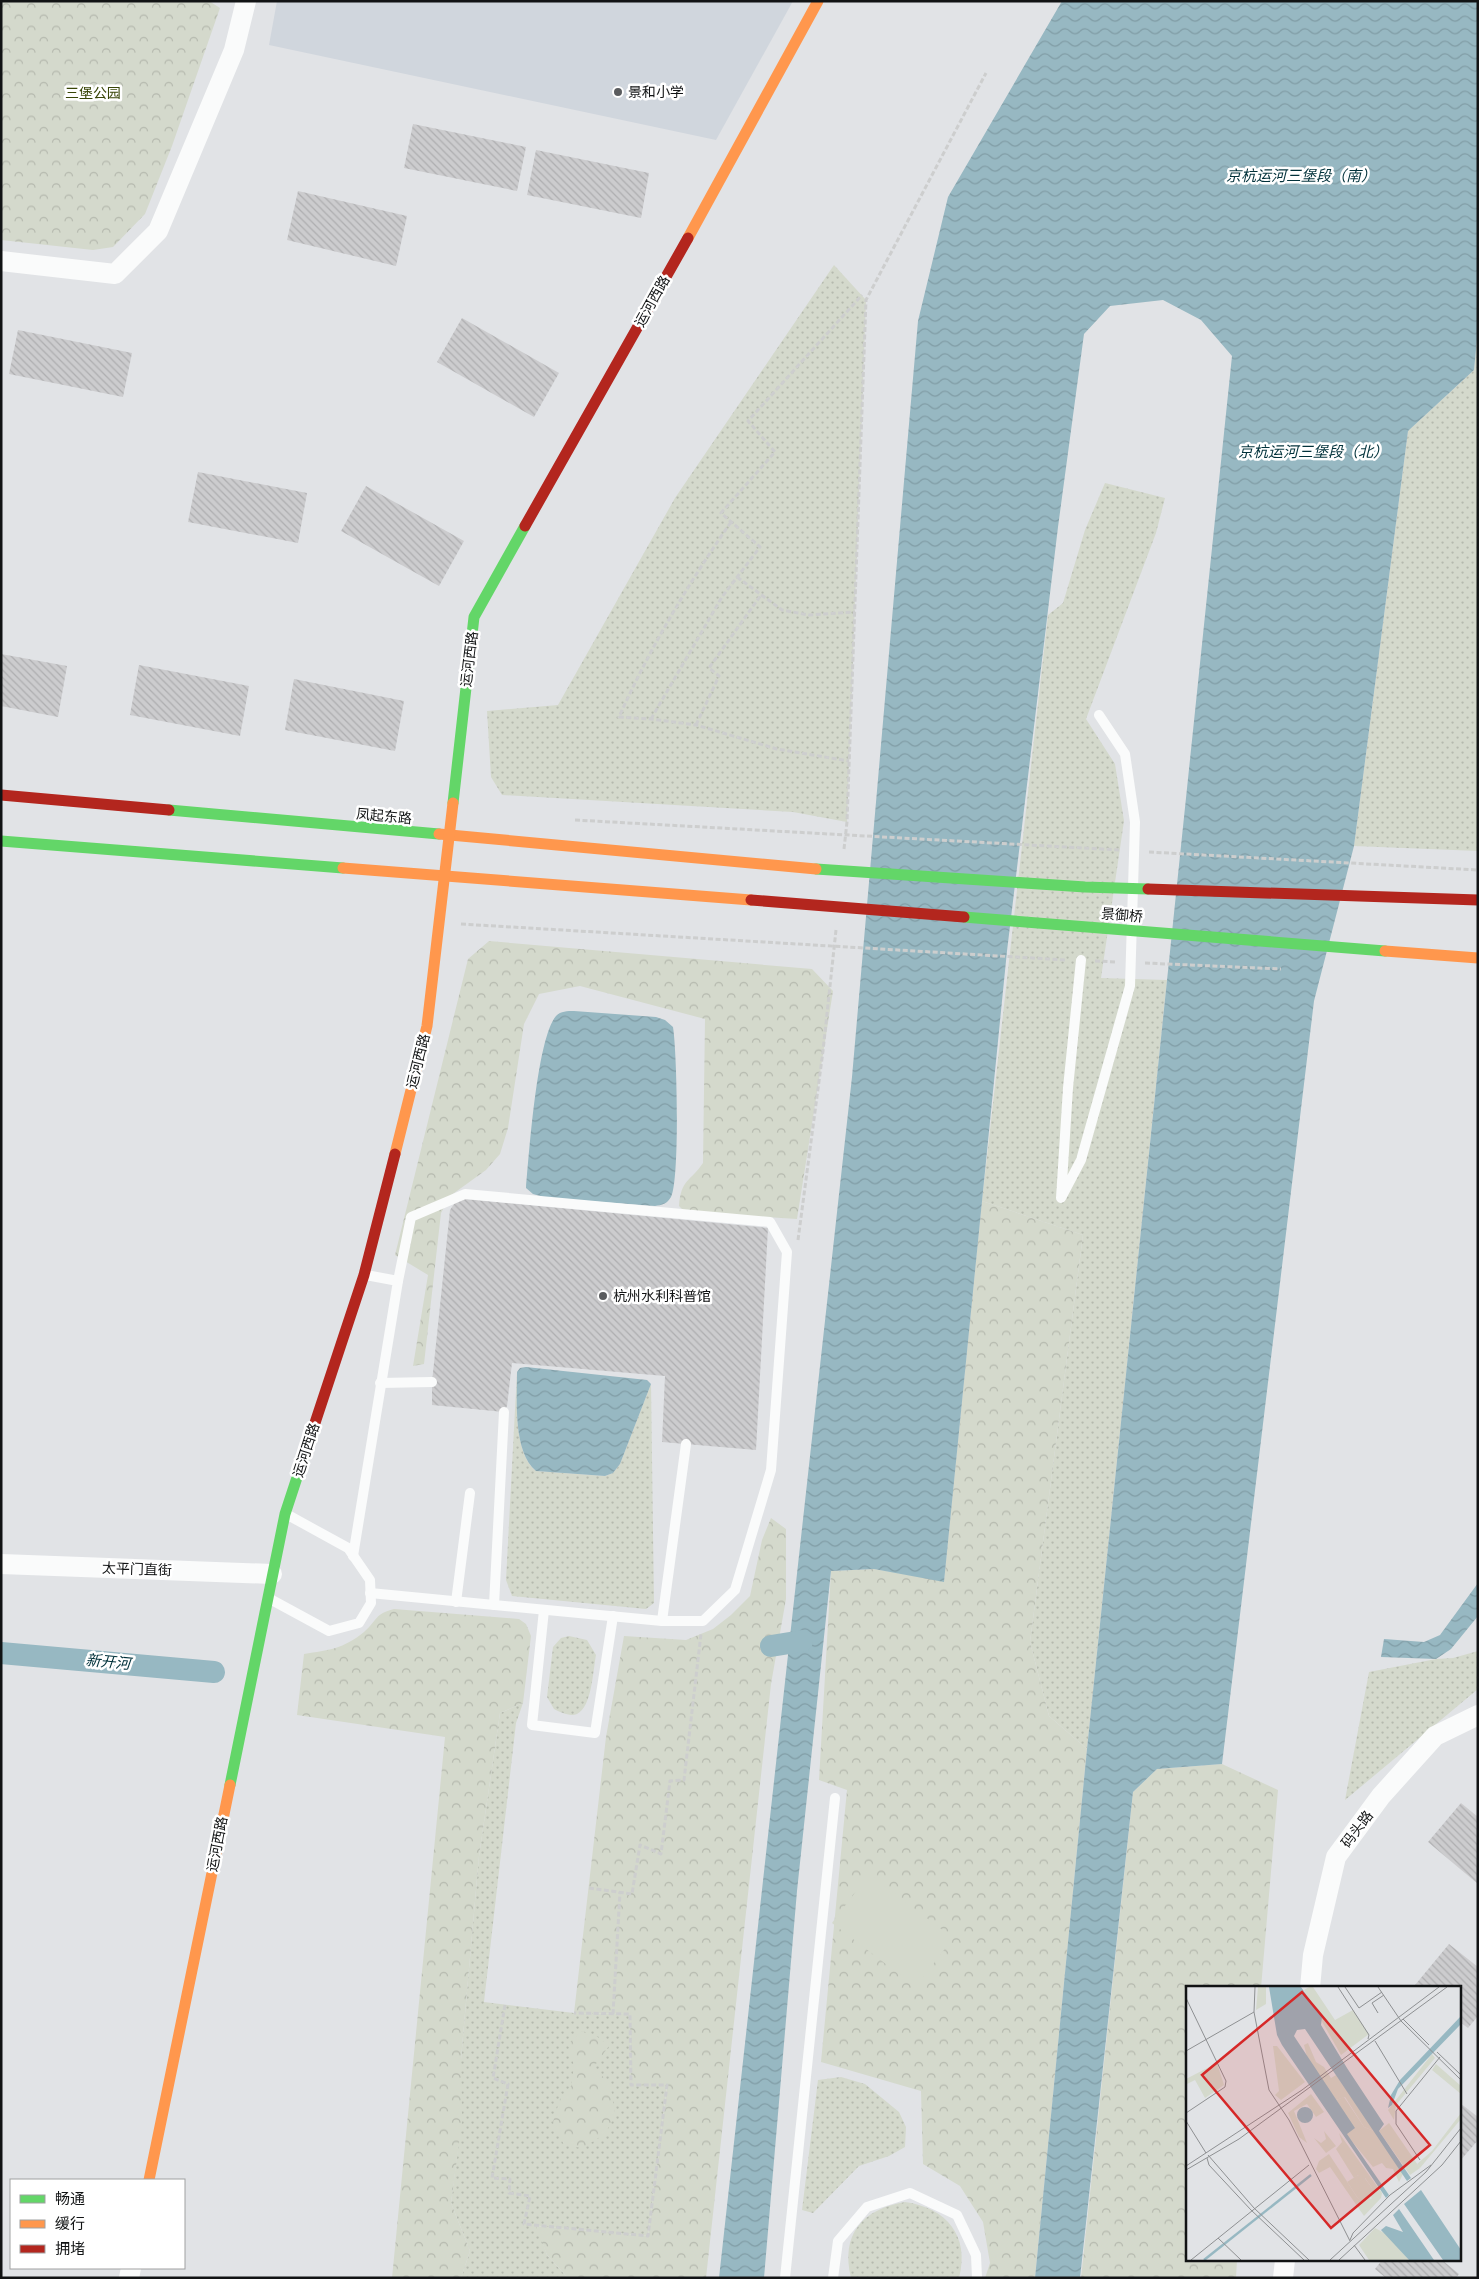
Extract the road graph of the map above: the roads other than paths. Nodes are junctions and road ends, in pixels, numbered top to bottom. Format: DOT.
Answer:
graph roads {
  1 [pos="246,1"];
  2 [pos="818,1"];
  3 [pos="1,261"];
  4 [pos="1098,715"];
  5 [pos="1,795"];
  6 [pos="448,836"];
  7 [pos="1,841"];
  8 [pos="764,864"];
  9 [pos="443,876"];
  10 [pos="1478,900"];
  11 [pos="1478,958"];
  12 [pos="1081,960"];
  13 [pos="364,1275"];
  14 [pos="398,1281"];
  15 [pos="432,1382"];
  16 [pos="380,1383"];
  17 [pos="504,1412"];
  18 [pos="686,1444"];
  19 [pos="470,1493"];
  20 [pos="285,1514"];
  21 [pos="353,1556"];
  22 [pos="1,1564"];
  23 [pos="272,1574"];
  24 [pos="370,1593"];
  25 [pos="267,1597"];
  26 [pos="456,1602"];
  27 [pos="494,1605"];
  28 [pos="544,1610"];
  29 [pos="614,1616"];
  30 [pos="662,1621"];
  31 [pos="1478,1715"];
  32 [pos="835,1798"];
  33 [pos="1310,1986"];
  34 [pos="149,2179"];
  35 [pos="1285,2262"];
  36 [pos="785,2278"];
  37 [pos="833,2278"];
  38 [pos="977,2278"];
  39 [pos="1283,2278"];
  1 -- 3 [label="street"];
  2 -- 6 [label="main road, 运河西路"];
  4 -- 12 [label="lane"];
  5 -- 6 [label="main road, 凤起东路"];
  6 -- 8 [label="main road, 凤起东路"];
  6 -- 9 [label="main road, 运河西路"];
  7 -- 9 [label="main road"];
  8 -- 10 [label="main road, 景御桥"];
  9 -- 11 [label="main road, 景御桥"];
  9 -- 13 [label="main road, 运河西路"];
  13 -- 14 [label="lane"];
  13 -- 20 [label="main road, 运河西路"];
  14 -- 16 [label="lane"];
  14 -- 30 [label="lane"];
  15 -- 16 [label="lane"];
  16 -- 21 [label="lane"];
  17 -- 27 [label="lane"];
  18 -- 30 [label="lane"];
  19 -- 26 [label="lane"];
  20 -- 21 [label="lane"];
  20 -- 23 [label="main road, 运河西路"];
  21 -- 24 [label="lane"];
  22 -- 23 [label="street, 太平门直街"];
  23 -- 25 [label="main road, 运河西路"];
  24 -- 25 [label="lane"];
  24 -- 26 [label="lane"];
  25 -- 34 [label="main road, 运河西路"];
  26 -- 27 [label="lane"];
  27 -- 28 [label="lane"];
  28 -- 29 [label="lane"];
  28 -- 29 [label="lane"];
  29 -- 30 [label="lane"];
  31 -- 33 [label="street, 码头路"];
  32 -- 36 [label="lane"];
  35 -- 39 [label="street"];
  37 -- 38 [label="lane"];
}
